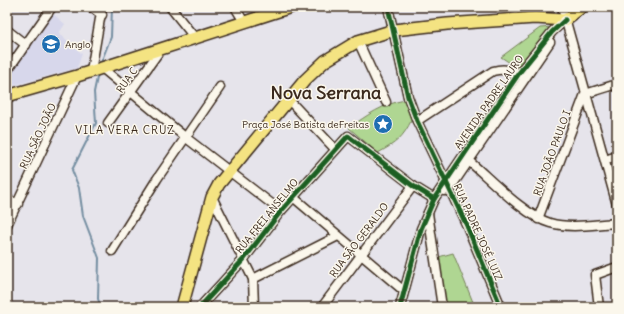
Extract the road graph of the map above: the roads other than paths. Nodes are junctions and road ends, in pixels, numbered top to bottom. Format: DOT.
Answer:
graph roads {
  1 [pos="52,7"];
  2 [pos="91,7"];
  3 [pos="170,7"];
  4 [pos="235,7"];
  5 [pos="291,7"];
  6 [pos="388,7"];
  7 [pos="562,7"];
  8 [pos="582,7"];
  9 [pos="102,11"];
  10 [pos="244,22"];
  11 [pos="562,23"];
  12 [pos="7,30"];
  13 [pos="394,30"];
  14 [pos="195,38"];
  15 [pos="358,41"];
  16 [pos="26,45"];
  17 [pos="161,49"];
  18 [pos="96,70"];
  19 [pos="7,71"];
  20 [pos="523,75"];
  21 [pos="77,76"];
  22 [pos="617,84"];
  23 [pos="220,87"];
  24 [pos="132,92"];
  25 [pos="585,94"];
  26 [pos="7,96"];
  27 [pos="288,99"];
  28 [pos="386,102"];
  29 [pos="417,121"];
  30 [pos="108,123"];
  31 [pos="185,137"];
  32 [pos="335,149"];
  33 [pos="617,156"];
  34 [pos="605,160"];
  35 [pos="470,162"];
  36 [pos="228,171"];
  37 [pos="445,181"];
  38 [pos="413,186"];
  39 [pos="449,190"];
  40 [pos="212,196"];
  41 [pos="436,196"];
  42 [pos="293,197"];
  43 [pos="7,199"];
  44 [pos="18,204"];
  45 [pos="617,205"];
  46 [pos="281,211"];
  47 [pos="428,212"];
  48 [pos="538,218"];
  49 [pos="617,223"];
  50 [pos="7,225"];
  51 [pos="338,236"];
  52 [pos="112,251"];
  53 [pos="360,254"];
  54 [pos="244,259"];
  55 [pos="617,267"];
  56 [pos="253,279"];
  57 [pos="404,291"];
  58 [pos="498,306"];
  59 [pos="182,307"];
  60 [pos="200,307"];
  61 [pos="254,307"];
  62 [pos="322,307"];
  63 [pos="400,307"];
  64 [pos="442,307"];
  65 [pos="599,307"];
  1 -- 16 [label="street"];
  2 -- 9 [label="street"];
  3 -- 14 [label="street"];
  4 -- 10 [label="street"];
  5 -- 10 [label="main road"];
  6 -- 13 [label="street, RUA PADRE JOSÉ LUIZ"];
  7 -- 11 [label="street"];
  8 -- 11 [label="main road"];
  9 -- 18 [label="street"];
  10 -- 14 [label="main road"];
  11 -- 13 [label="main road"];
  11 -- 20 [label="street, AVENIDA PADRE LAURO"];
  11 -- 25 [label="street"];
  12 -- 16 [label="street"];
  13 -- 15 [label="main road"];
  13 -- 29 [label="street, RUA PADRE JOSÉ LUIZ"];
  14 -- 17 [label="main road"];
  15 -- 27 [label="main road"];
  15 -- 28 [label="street"];
  16 -- 19 [label="street"];
  17 -- 18 [label="main road"];
  17 -- 24 [label="street, RUA C"];
  18 -- 21 [label="main road"];
  18 -- 24 [label="street"];
  20 -- 29 [label="street"];
  20 -- 35 [label="street, AVENIDA PADRE LAURO"];
  20 -- 37 [label="street, AVENIDA PADRE LAURO"];
  21 -- 26 [label="main road"];
  21 -- 44 [label="street, RUA SÃO JOÃO"];
  22 -- 25 [label="street"];
  23 -- 31 [label="street"];
  24 -- 30 [label="street, RUA C"];
  24 -- 31 [label="street"];
  25 -- 34 [label="street"];
  25 -- 48 [label="street, RUA JOÃO PAULO I"];
  27 -- 32 [label="street"];
  27 -- 36 [label="main road"];
  29 -- 37 [label="street, RUA PADRE JOSÉ LUIZ"];
  31 -- 36 [label="street"];
  31 -- 52 [label="street"];
  32 -- 38 [label="street, RUA FREI ANSELMO"];
  32 -- 42 [label="street, RUA FREI ANSELMO"];
  33 -- 34 [label="street"];
  34 -- 45 [label="street"];
  35 -- 39 [label="street, AVENIDA PADRE LAURO"];
  35 -- 48 [label="street"];
  36 -- 40 [label="main road"];
  36 -- 46 [label="street"];
  37 -- 39 [label="street, RUA PADRE JOSÉ LUIZ"];
  37 -- 41 [label="street, AVENIDA PADRE LAURO"];
  38 -- 41 [label="street"];
  38 -- 53 [label="street, RUA SÃO GERALDO"];
  39 -- 41 [label="street"];
  39 -- 58 [label="street, RUA PADRE JOSÉ LUIZ"];
  40 -- 54 [label="street"];
  40 -- 59 [label="main road"];
  41 -- 47 [label="street, AVENIDA PADRE LAURO"];
  42 -- 46 [label="street, RUA FREI ANSELMO"];
  42 -- 51 [label="street"];
  43 -- 44 [label="street"];
  44 -- 50 [label="street, RUA SÃO JOÃO"];
  46 -- 54 [label="street, RUA FREI ANSELMO"];
  47 -- 57 [label="street, AVENIDA PADRE LAURO"];
  47 -- 64 [label="street"];
  48 -- 49 [label="street"];
  51 -- 53 [label="street"];
  51 -- 56 [label="street"];
  53 -- 57 [label="street"];
  53 -- 62 [label="street, RUA SÃO GERALDO"];
  54 -- 56 [label="street"];
  54 -- 60 [label="street, RUA FREI ANSELMO"];
  55 -- 65 [label="street"];
  56 -- 61 [label="street"];
  57 -- 63 [label="street, AVENIDA PADRE LAURO"];
}
